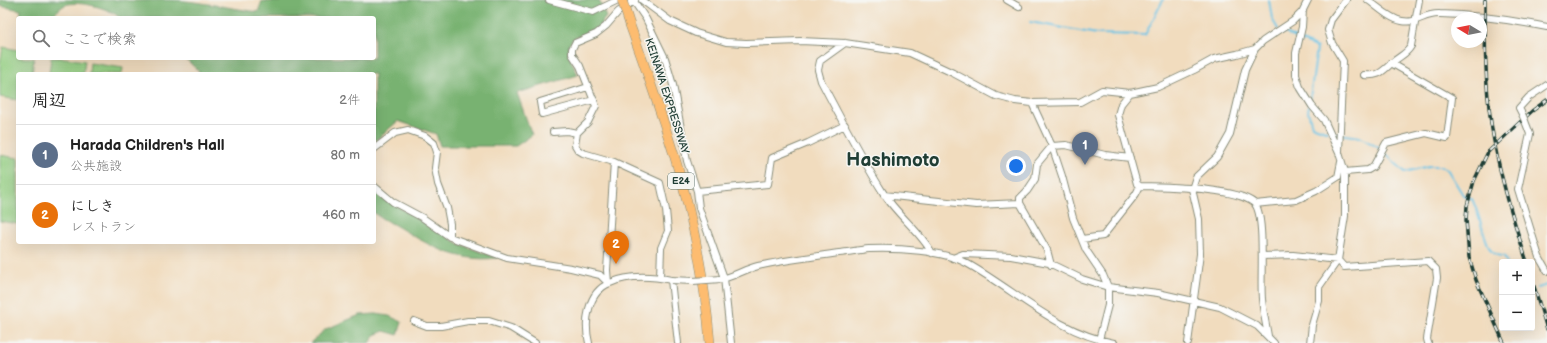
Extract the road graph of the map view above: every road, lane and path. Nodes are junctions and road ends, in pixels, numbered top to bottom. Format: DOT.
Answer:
graph roads {
  1 [pos="549,0"];
  2 [pos="602,0"];
  3 [pos="618,0"];
  4 [pos="622,0"];
  5 [pos="642,0"];
  6 [pos="1007,0"];
  7 [pos="1308,0"];
  8 [pos="1346,0"];
  9 [pos="1368,0"];
  10 [pos="1419,0"];
  11 [pos="634,1"];
  12 [pos="1019,7"];
  13 [pos="604,8"];
  14 [pos="1303,10"];
  15 [pos="1416,22"];
  16 [pos="1547,27"];
  17 [pos="845,44"];
  18 [pos="1255,49"];
  19 [pos="1391,63"];
  20 [pos="1364,75"];
  21 [pos="1547,85"];
  22 [pos="588,87"];
  23 [pos="1130,92"];
  24 [pos="594,100"];
  25 [pos="1032,103"];
  26 [pos="845,125"];
  27 [pos="553,132"];
  28 [pos="577,133"];
  29 [pos="1052,146"];
  30 [pos="376,147"];
  31 [pos="1339,153"];
  32 [pos="1130,158"];
  33 [pos="1341,160"];
  34 [pos="614,162"];
  35 [pos="1345,172"];
  36 [pos="1140,186"];
  37 [pos="376,188"];
  38 [pos="1192,189"];
  39 [pos="697,191"];
  40 [pos="884,195"];
  41 [pos="1020,203"];
  42 [pos="1255,204"];
  43 [pos="450,236"];
  44 [pos="1082,239"];
  45 [pos="932,253"];
  46 [pos="1262,256"];
  47 [pos="953,258"];
  48 [pos="1338,260"];
  49 [pos="1051,265"];
  50 [pos="1547,271"];
  51 [pos="660,278"];
  52 [pos="722,278"];
  53 [pos="671,280"];
  54 [pos="608,283"];
  55 [pos="1108,287"];
  56 [pos="1193,301"];
  57 [pos="414,321"];
  58 [pos="1268,336"];
  59 [pos="1098,340"];
  60 [pos="535,343"];
  61 [pos="589,343"];
  62 [pos="678,343"];
  63 [pos="710,343"];
  64 [pos="732,343"];
  65 [pos="1114,343"];
  66 [pos="1188,343"];
  67 [pos="1274,343"];
  68 [pos="1310,343"];
  69 [pos="1428,343"];
  1 -- 13 [label="street"];
  2 -- 13 [label="street"];
  3 -- 13 [label="street"];
  4 -- 63 [label="highway, KEINAWA EXPRESSWAY / E24, bridge"];
  5 -- 17 [label="street"];
  6 -- 12 [label="street"];
  7 -- 14 [label="street"];
  8 -- 31 [label="street"];
  9 -- 15 [label="street"];
  10 -- 15 [label="street"];
  11 -- 22 [label="street"];
  11 -- 39 [label="street"];
  14 -- 18 [label="street"];
  14 -- 31 [label="street"];
  15 -- 16 [label="street"];
  15 -- 19 [label="street"];
  17 -- 25 [label="street"];
  17 -- 26 [label="street"];
  18 -- 23 [label="street"];
  18 -- 38 [label="street"];
  19 -- 20 [label="street"];
  19 -- 35 [label="street"];
  21 -- 50 [label="street, bridge"];
  22 -- 24 [label="street"];
  22 -- 24 [label="street"];
  23 -- 25 [label="street"];
  23 -- 32 [label="street"];
  24 -- 28 [label="street"];
  25 -- 29 [label="street"];
  26 -- 39 [label="street"];
  26 -- 40 [label="street"];
  27 -- 28 [label="street"];
  28 -- 34 [label="street"];
  29 -- 32 [label="street"];
  29 -- 41 [label="street"];
  29 -- 44 [label="street"];
  30 -- 43 [label="street"];
  31 -- 33 [label="street"];
  32 -- 36 [label="street"];
  33 -- 35 [label="street"];
  33 -- 42 [label="street"];
  34 -- 51 [label="street"];
  34 -- 54 [label="street"];
  35 -- 48 [label="street"];
  36 -- 38 [label="street"];
  36 -- 44 [label="street"];
  37 -- 43 [label="street"];
  38 -- 42 [label="street"];
  38 -- 56 [label="street"];
  39 -- 52 [label="street"];
  40 -- 41 [label="street"];
  40 -- 45 [label="street"];
  41 -- 49 [label="street"];
  42 -- 46 [label="street"];
  43 -- 54 [label="street"];
  44 -- 55 [label="street"];
  45 -- 47 [label="street"];
  45 -- 52 [label="street"];
  46 -- 48 [label="street"];
  46 -- 58 [label="street"];
  47 -- 49 [label="street"];
  47 -- 59 [label="street"];
  48 -- 68 [label="street"];
  48 -- 69 [label="street"];
  49 -- 55 [label="street"];
  51 -- 53 [label="street"];
  51 -- 54 [label="street"];
  52 -- 53 [label="street, bridge"];
  52 -- 64 [label="street"];
  53 -- 62 [label="street"];
  54 -- 61 [label="street"];
  55 -- 56 [label="street"];
  55 -- 59 [label="street"];
  56 -- 58 [label="street"];
  56 -- 66 [label="street"];
  57 -- 60 [label="street"];
  58 -- 67 [label="street"];
  59 -- 65 [label="street"];
}
